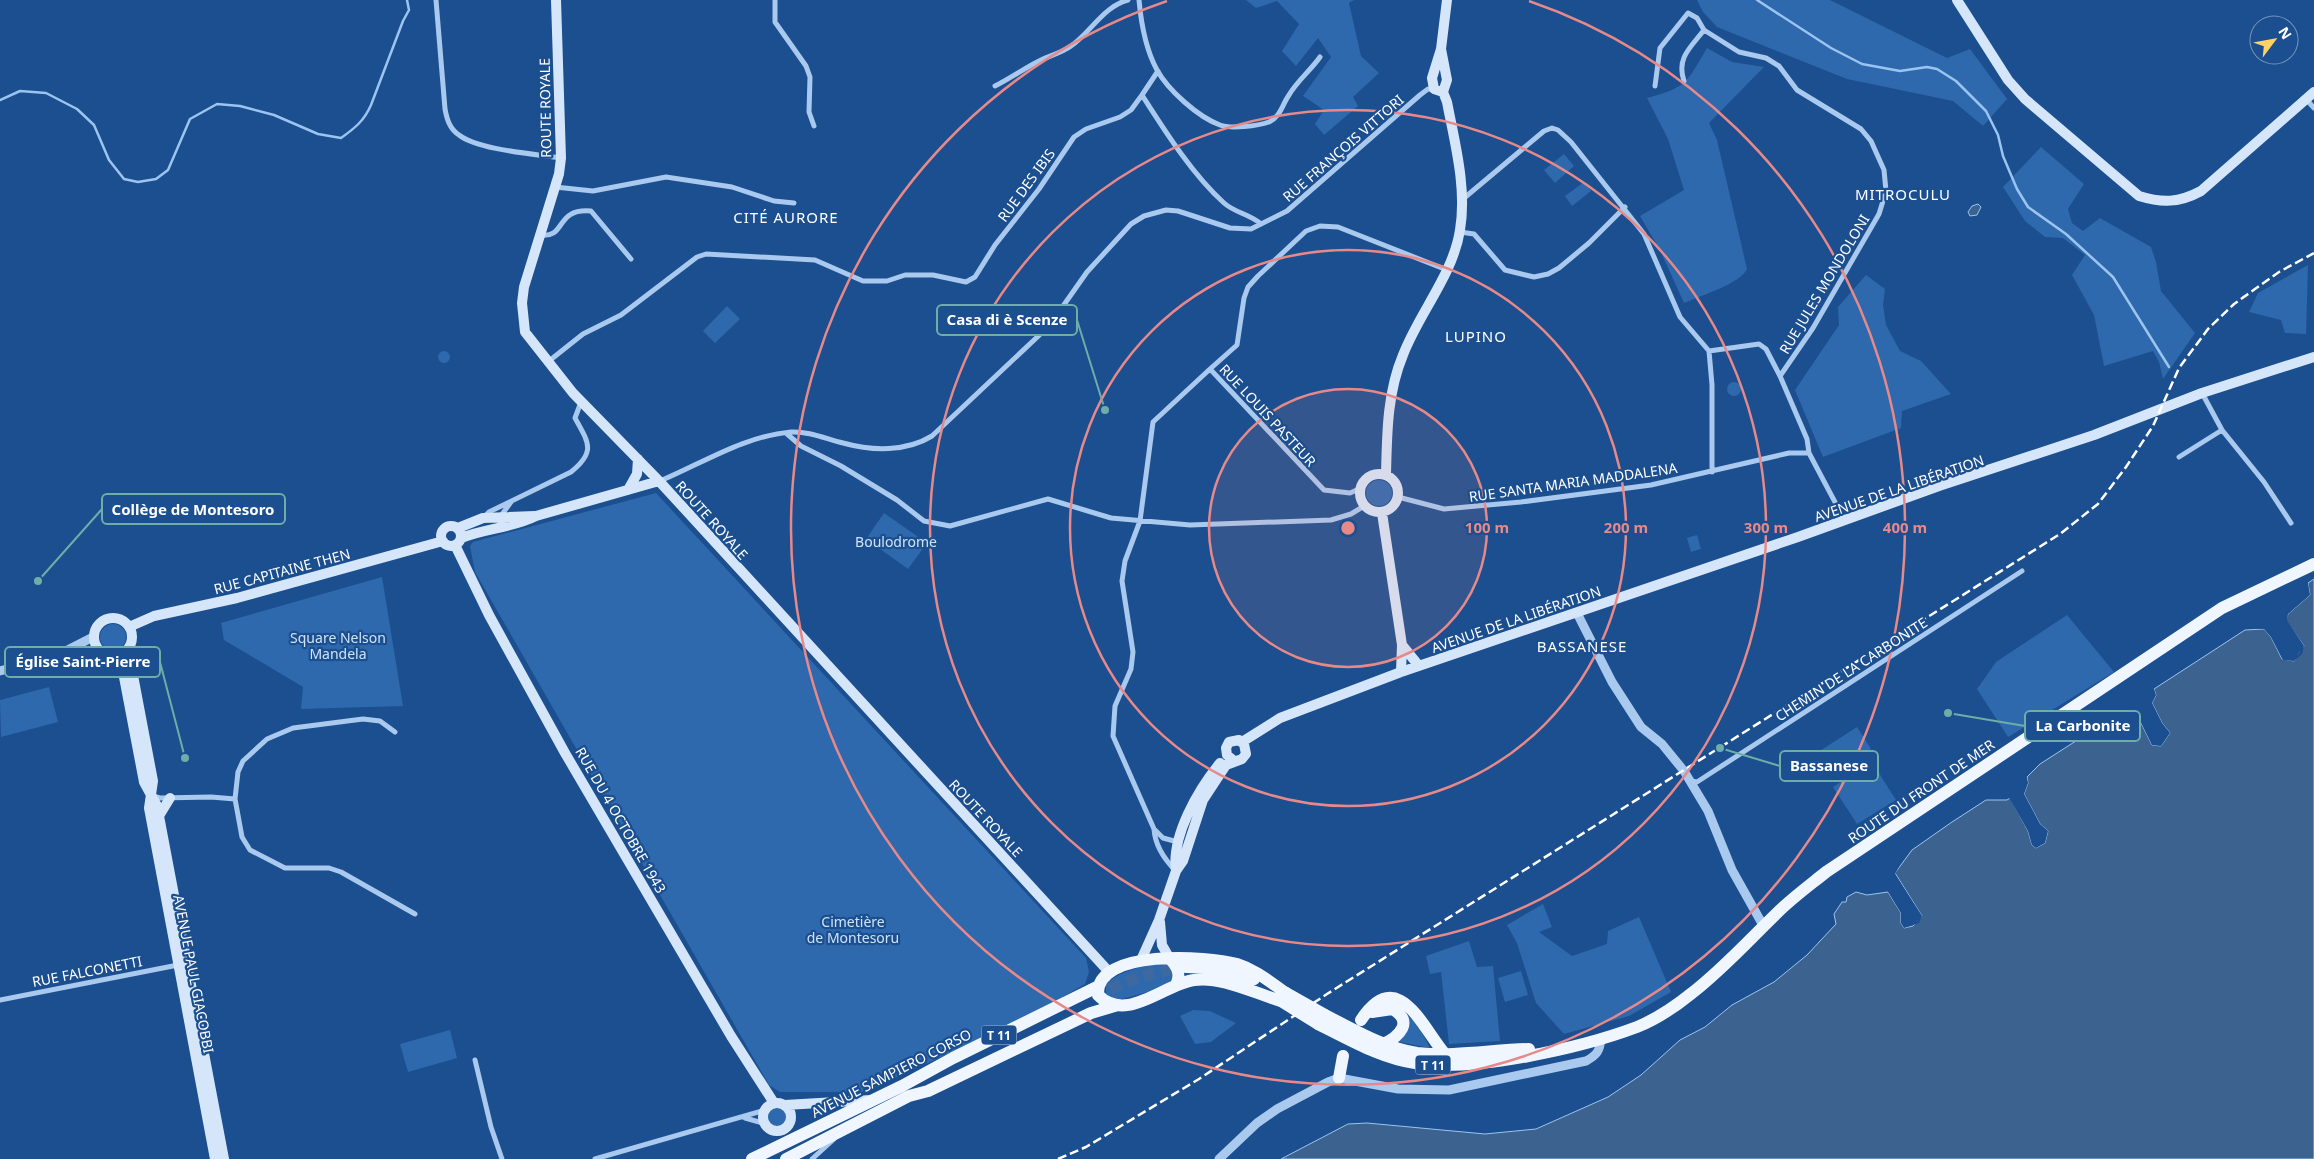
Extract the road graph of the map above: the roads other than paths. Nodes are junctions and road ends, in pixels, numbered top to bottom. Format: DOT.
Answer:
graph roads {
  1 [pos="436,0"];
  2 [pos="556,0"];
  3 [pos="775,0"];
  4 [pos="1128,0"];
  5 [pos="1139,0"];
  6 [pos="1447,0"];
  7 [pos="1957,0"];
  8 [pos="1704,30"];
  9 [pos="1441,49"];
  10 [pos="1320,57"];
  11 [pos="1158,71"];
  12 [pos="1684,81"];
  13 [pos="995,86"];
  14 [pos="1654,86"];
  15 [pos="1438,90"];
  16 [pos="2314,92"];
  17 [pos="1142,95"];
  18 [pos="2306,99"];
  19 [pos="2314,108"];
  20 [pos="814,126"];
  21 [pos="562,158"];
  22 [pos="555,187"];
  23 [pos="1463,199"];
  24 [pos="794,203"];
  25 [pos="1625,207"];
  26 [pos="1261,224"];
  27 [pos="1460,232"];
  28 [pos="540,235"];
  29 [pos="631,259"];
  30 [pos="1446,270"];
  31 [pos="1709,351"];
  32 [pos="2314,357"];
  33 [pos="548,362"];
  34 [pos="1210,370"];
  35 [pos="1780,376"];
  36 [pos="2202,393"];
  37 [pos="581,401"];
  38 [pos="2222,430"];
  39 [pos="786,433"];
  40 [pos="1809,453"];
  41 [pos="2179,456"];
  42 [pos="638,459"];
  43 [pos="1712,472"];
  44 [pos="1386,475"];
  45 [pos="659,481"];
  46 [pos="628,490"];
  47 [pos="1360,490"];
  48 [pos="1398,497"];
  49 [pos="512,502"];
  50 [pos="1364,506"];
  51 [pos="1382,513"];
  52 [pos="501,516"];
  53 [pos="536,516"];
  54 [pos="483,518"];
  55 [pos="1140,521"];
  56 [pos="1845,521"];
  57 [pos="2291,523"];
  58 [pos="490,530"];
  59 [pos="458,537"];
  60 [pos="442,540"];
  61 [pos="2314,564"];
  62 [pos="2022,571"];
  63 [pos="1577,612"];
  64 [pos="129,627"];
  65 [pos="94,637"];
  66 [pos="1402,645"];
  67 [pos="124,652"];
  68 [pos="101,653"];
  69 [pos="54,657"];
  70 [pos="1419,666"];
  71 [pos="0,671"];
  72 [pos="1401,672"];
  73 [pos="395,732"];
  74 [pos="1242,742"];
  75 [pos="1230,758"];
  76 [pos="1690,781"];
  77 [pos="150,794"];
  78 [pos="170,798"];
  79 [pos="235,799"];
  80 [pos="159,816"];
  81 [pos="1154,829"];
  82 [pos="1173,840"];
  83 [pos="1160,849"];
  84 [pos="1176,871"];
  85 [pos="415,914"];
  86 [pos="1159,920"];
  87 [pos="1764,927"];
  88 [pos="1170,959"];
  89 [pos="1141,960"];
  90 [pos="178,964"];
  91 [pos="1187,970"];
  92 [pos="1110,973"];
  93 [pos="1176,986"];
  94 [pos="1096,996"];
  95 [pos="1283,997"];
  96 [pos="0,1000"];
  97 [pos="1118,1005"];
  98 [pos="1321,1019"];
  99 [pos="1601,1038"];
  100 [pos="1383,1044"];
  101 [pos="1556,1049"];
  102 [pos="1445,1054"];
  103 [pos="1343,1056"];
  104 [pos="475,1060"];
  105 [pos="1339,1078"];
  106 [pos="906,1091"];
  107 [pos="874,1100"];
  108 [pos="774,1103"];
  109 [pos="785,1105"];
  110 [pos="765,1110"];
  111 [pos="744,1118"];
  112 [pos="766,1124"];
  113 [pos="777,1130"];
  114 [pos="842,1130"];
  115 [pos="779,1146"];
  116 [pos="215,1159"];
  117 [pos="224,1159"];
  118 [pos="502,1159"];
  119 [pos="595,1159"];
  120 [pos="752,1159"];
  121 [pos="786,1159"];
  122 [pos="812,1159"];
  123 [pos="1219,1159"];
  1 -- 21 [label="street"];
  2 -- 21 [label="main road, ROUTE ROYALE"];
  3 -- 20 [label="street"];
  4 -- 13 [label="street"];
  5 -- 11 [label="street"];
  6 -- 9 [label="main road"];
  7 -- 18 [label="main road"];
  8 -- 12 [label="street"];
  8 -- 14 [label="street, RUE JULES MONDOLONI"];
  8 -- 35 [label="street, RUE JULES MONDOLONI"];
  9 -- 15 [label="main road"];
  9 -- 15 [label="main road"];
  10 -- 11 [label="street"];
  11 -- 17 [label="street, RUE DES IBIS"];
  15 -- 23 [label="main road"];
  15 -- 26 [label="street, RUE FRANÇOIS VITTORI"];
  16 -- 18 [label="main road"];
  17 -- 26 [label="street"];
  17 -- 33 [label="street, RUE DES IBIS"];
  18 -- 19 [label="street"];
  21 -- 22 [label="main road, ROUTE ROYALE"];
  22 -- 24 [label="street"];
  22 -- 28 [label="main road, ROUTE ROYALE"];
  23 -- 25 [label="street"];
  23 -- 27 [label="main road"];
  25 -- 27 [label="street"];
  25 -- 31 [label="street"];
  26 -- 39 [label="street, RUE FRANÇOIS VITTORI"];
  27 -- 30 [label="main road"];
  28 -- 29 [label="street"];
  28 -- 33 [label="main road, ROUTE ROYALE"];
  30 -- 34 [label="street, RUE LOUIS PASTEUR"];
  30 -- 44 [label="main road"];
  31 -- 35 [label="street"];
  31 -- 43 [label="street"];
  32 -- 36 [label="main road, AVENUE DE LA LIBÉRATION"];
  33 -- 37 [label="main road, ROUTE ROYALE"];
  34 -- 47 [label="street, RUE LOUIS PASTEUR"];
  34 -- 55 [label="street"];
  35 -- 40 [label="street"];
  36 -- 38 [label="street"];
  36 -- 56 [label="main road, AVENUE DE LA LIBÉRATION"];
  37 -- 42 [label="main road, ROUTE ROYALE"];
  37 -- 49 [label="street"];
  38 -- 41 [label="street"];
  38 -- 57 [label="street"];
  39 -- 45 [label="street, RUE FRANÇOIS VITTORI"];
  39 -- 55 [label="street"];
  40 -- 43 [label="street, RUE SANTA MARIA MADDALENA"];
  40 -- 56 [label="street"];
  42 -- 45 [label="main road, ROUTE ROYALE"];
  42 -- 46 [label="main road"];
  43 -- 48 [label="street, RUE SANTA MARIA MADDALENA"];
  44 -- 47 [label="main road"];
  44 -- 48 [label="main road"];
  45 -- 46 [label="main road"];
  45 -- 92 [label="main road, ROUTE ROYALE"];
  46 -- 53 [label="main road"];
  47 -- 50 [label="main road"];
  48 -- 51 [label="main road"];
  49 -- 52 [label="street"];
  49 -- 54 [label="street"];
  50 -- 51 [label="main road"];
  50 -- 55 [label="street"];
  51 -- 66 [label="main road"];
  52 -- 53 [label="main road"];
  52 -- 54 [label="main road"];
  52 -- 58 [label="street"];
  53 -- 58 [label="main road"];
  54 -- 59 [label="main road"];
  55 -- 81 [label="street"];
  56 -- 63 [label="main road, AVENUE DE LA LIBÉRATION"];
  58 -- 59 [label="main road"];
  59 -- 60 [label="main road"];
  59 -- 60 [label="main road"];
  59 -- 108 [label="main road, RUE DU 4 OCTOBRE 1943"];
  60 -- 64 [label="main road, RUE CAPITAINE THEN"];
  61 -- 87 [label="main road, ROUTE DU FRONT DE MER / T 11"];
  62 -- 76 [label="street, CHEMIN DE LA CARBONITE"];
  63 -- 70 [label="main road, AVENUE DE LA LIBÉRATION"];
  63 -- 76 [label="street"];
  64 -- 65 [label="main road"];
  64 -- 67 [label="main road"];
  65 -- 68 [label="main road"];
  65 -- 69 [label="street"];
  66 -- 70 [label="main road"];
  66 -- 72 [label="main road"];
  67 -- 68 [label="main road"];
  67 -- 77 [label="main road, AVENUE PAUL GIACOBBI"];
  68 -- 69 [label="street"];
  69 -- 71 [label="street"];
  70 -- 72 [label="main road, AVENUE DE LA LIBÉRATION"];
  72 -- 74 [label="main road, AVENUE DE LA LIBÉRATION"];
  73 -- 79 [label="street"];
  74 -- 75 [label="main road"];
  74 -- 75 [label="main road"];
  75 -- 82 [label="main road"];
  75 -- 84 [label="main road"];
  76 -- 87 [label="street"];
  77 -- 78 [label="street"];
  77 -- 80 [label="main road, AVENUE PAUL GIACOBBI"];
  77 -- 90 [label="main road, AVENUE PAUL GIACOBBI"];
  78 -- 79 [label="street"];
  78 -- 80 [label="main road"];
  79 -- 85 [label="street"];
  80 -- 117 [label="main road, AVENUE PAUL GIACOBBI"];
  81 -- 82 [label="street"];
  81 -- 83 [label="street"];
  82 -- 83 [label="street"];
  82 -- 84 [label="main road"];
  83 -- 84 [label="street"];
  84 -- 86 [label="main road"];
  86 -- 88 [label="main road"];
  86 -- 89 [label="main road"];
  87 -- 99 [label="main road, ROUTE DU FRONT DE MER / T 11"];
  88 -- 89 [label="main road, ROUTE DU FRONT DE MER"];
  88 -- 93 [label="main road"];
  88 -- 95 [label="main road, ROUTE DU FRONT DE MER / T 11"];
  89 -- 92 [label="main road"];
  90 -- 96 [label="street, RUE FALCONETTI"];
  90 -- 116 [label="main road, AVENUE PAUL GIACOBBI"];
  91 -- 95 [label="main road, ROUTE DU FRONT DE MER / T 11"];
  92 -- 94 [label="main road"];
  93 -- 95 [label="main road, ROUTE DU FRONT DE MER / T 11"];
  93 -- 97 [label="main road, AVENUE SAMPIERO CORSO"];
  94 -- 97 [label="main road"];
  94 -- 106 [label="main road, AVENUE SAMPIERO CORSO / T 11"];
  95 -- 98 [label="main road, ROUTE DU FRONT DE MER / T 11, bridge"];
  97 -- 106 [label="main road, AVENUE SAMPIERO CORSO / T 11"];
  98 -- 100 [label="main road, ROUTE DU FRONT DE MER / T 11"];
  98 -- 101 [label="main road, ROUTE DU FRONT DE MER / T 11"];
  99 -- 101 [label="main road, ROUTE DU FRONT DE MER / T 11"];
  99 -- 105 [label="street"];
  100 -- 102 [label="main road, ROUTE DU FRONT DE MER / T 11"];
  100 -- 102 [label="main road"];
  101 -- 102 [label="main road, ROUTE DU FRONT DE MER / T 11"];
  103 -- 105 [label="main road"];
  104 -- 118 [label="street"];
  105 -- 123 [label="street"];
  106 -- 107 [label="main road, AVENUE SAMPIERO CORSO / T 11"];
  106 -- 114 [label="main road, AVENUE SAMPIERO CORSO / T 11"];
  107 -- 109 [label="main road"];
  107 -- 115 [label="main road, AVENUE SAMPIERO CORSO / T 11"];
  108 -- 109 [label="main road"];
  108 -- 110 [label="main road"];
  109 -- 113 [label="main road"];
  110 -- 111 [label="street"];
  110 -- 112 [label="main road"];
  111 -- 112 [label="street"];
  111 -- 119 [label="street"];
  112 -- 113 [label="main road"];
  113 -- 115 [label="main road"];
  114 -- 121 [label="main road, AVENUE SAMPIERO CORSO / T 11"];
  114 -- 122 [label="street"];
  115 -- 120 [label="main road, AVENUE SAMPIERO CORSO / T 11"];
}
